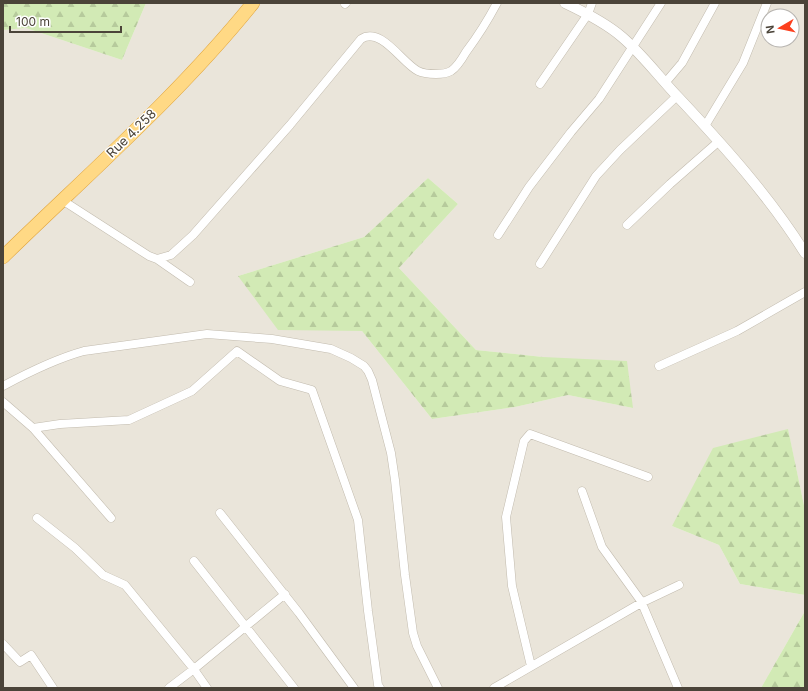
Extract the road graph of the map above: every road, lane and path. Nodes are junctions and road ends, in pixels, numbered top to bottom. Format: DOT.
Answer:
graph roads {
  1 [pos="253,3"];
  2 [pos="497,3"];
  3 [pos="565,3"];
  4 [pos="592,3"];
  5 [pos="661,3"];
  6 [pos="715,3"];
  7 [pos="767,3"];
  8 [pos="588,14"];
  9 [pos="633,47"];
  10 [pos="665,83"];
  11 [pos="540,84"];
  12 [pos="677,96"];
  13 [pos="705,126"];
  14 [pos="718,142"];
  15 [pos="62,200"];
  16 [pos="627,225"];
  17 [pos="498,235"];
  18 [pos="805,253"];
  19 [pos="3,257"];
  20 [pos="157,259"];
  21 [pos="540,264"];
  22 [pos="190,282"];
  23 [pos="805,292"];
  24 [pos="659,366"];
  25 [pos="3,386"];
  26 [pos="3,402"];
  27 [pos="33,428"];
  28 [pos="648,477"];
  29 [pos="582,491"];
  30 [pos="220,513"];
  31 [pos="37,518"];
  32 [pos="111,518"];
  33 [pos="194,561"];
  34 [pos="679,585"];
  35 [pos="284,594"];
  36 [pos="641,603"];
  37 [pos="246,627"];
  38 [pos="3,644"];
  39 [pos="531,666"];
  40 [pos="194,669"];
  41 [pos="53,688"];
  42 [pos="169,688"];
  43 [pos="208,688"];
  44 [pos="294,688"];
  45 [pos="354,688"];
  46 [pos="380,688"];
  47 [pos="438,688"];
  48 [pos="494,688"];
  49 [pos="678,688"];
  1 -- 15 [label="highway, Rue 4.258"];
  2 -- 20 [label="street"];
  3 -- 8 [label="street"];
  4 -- 8 [label="street"];
  5 -- 9 [label="street"];
  6 -- 10 [label="street"];
  7 -- 13 [label="street"];
  8 -- 9 [label="street"];
  8 -- 11 [label="street"];
  9 -- 10 [label="street"];
  9 -- 17 [label="street"];
  10 -- 12 [label="street"];
  12 -- 13 [label="street"];
  12 -- 21 [label="street"];
  13 -- 14 [label="street"];
  14 -- 16 [label="street"];
  14 -- 18 [label="street"];
  15 -- 19 [label="highway, Rue 4.258"];
  15 -- 20 [label="street"];
  20 -- 22 [label="street"];
  23 -- 24 [label="street"];
  25 -- 47 [label="street"];
  26 -- 27 [label="street"];
  27 -- 32 [label="street"];
  27 -- 46 [label="street"];
  28 -- 39 [label="street"];
  29 -- 36 [label="street"];
  30 -- 35 [label="street"];
  31 -- 40 [label="street"];
  33 -- 37 [label="street"];
  34 -- 36 [label="street"];
  35 -- 37 [label="street"];
  35 -- 45 [label="street"];
  36 -- 39 [label="street"];
  36 -- 49 [label="street"];
  37 -- 40 [label="street"];
  37 -- 44 [label="street"];
  38 -- 41 [label="street"];
  39 -- 48 [label="street"];
  40 -- 42 [label="street"];
  40 -- 43 [label="street"];
}
